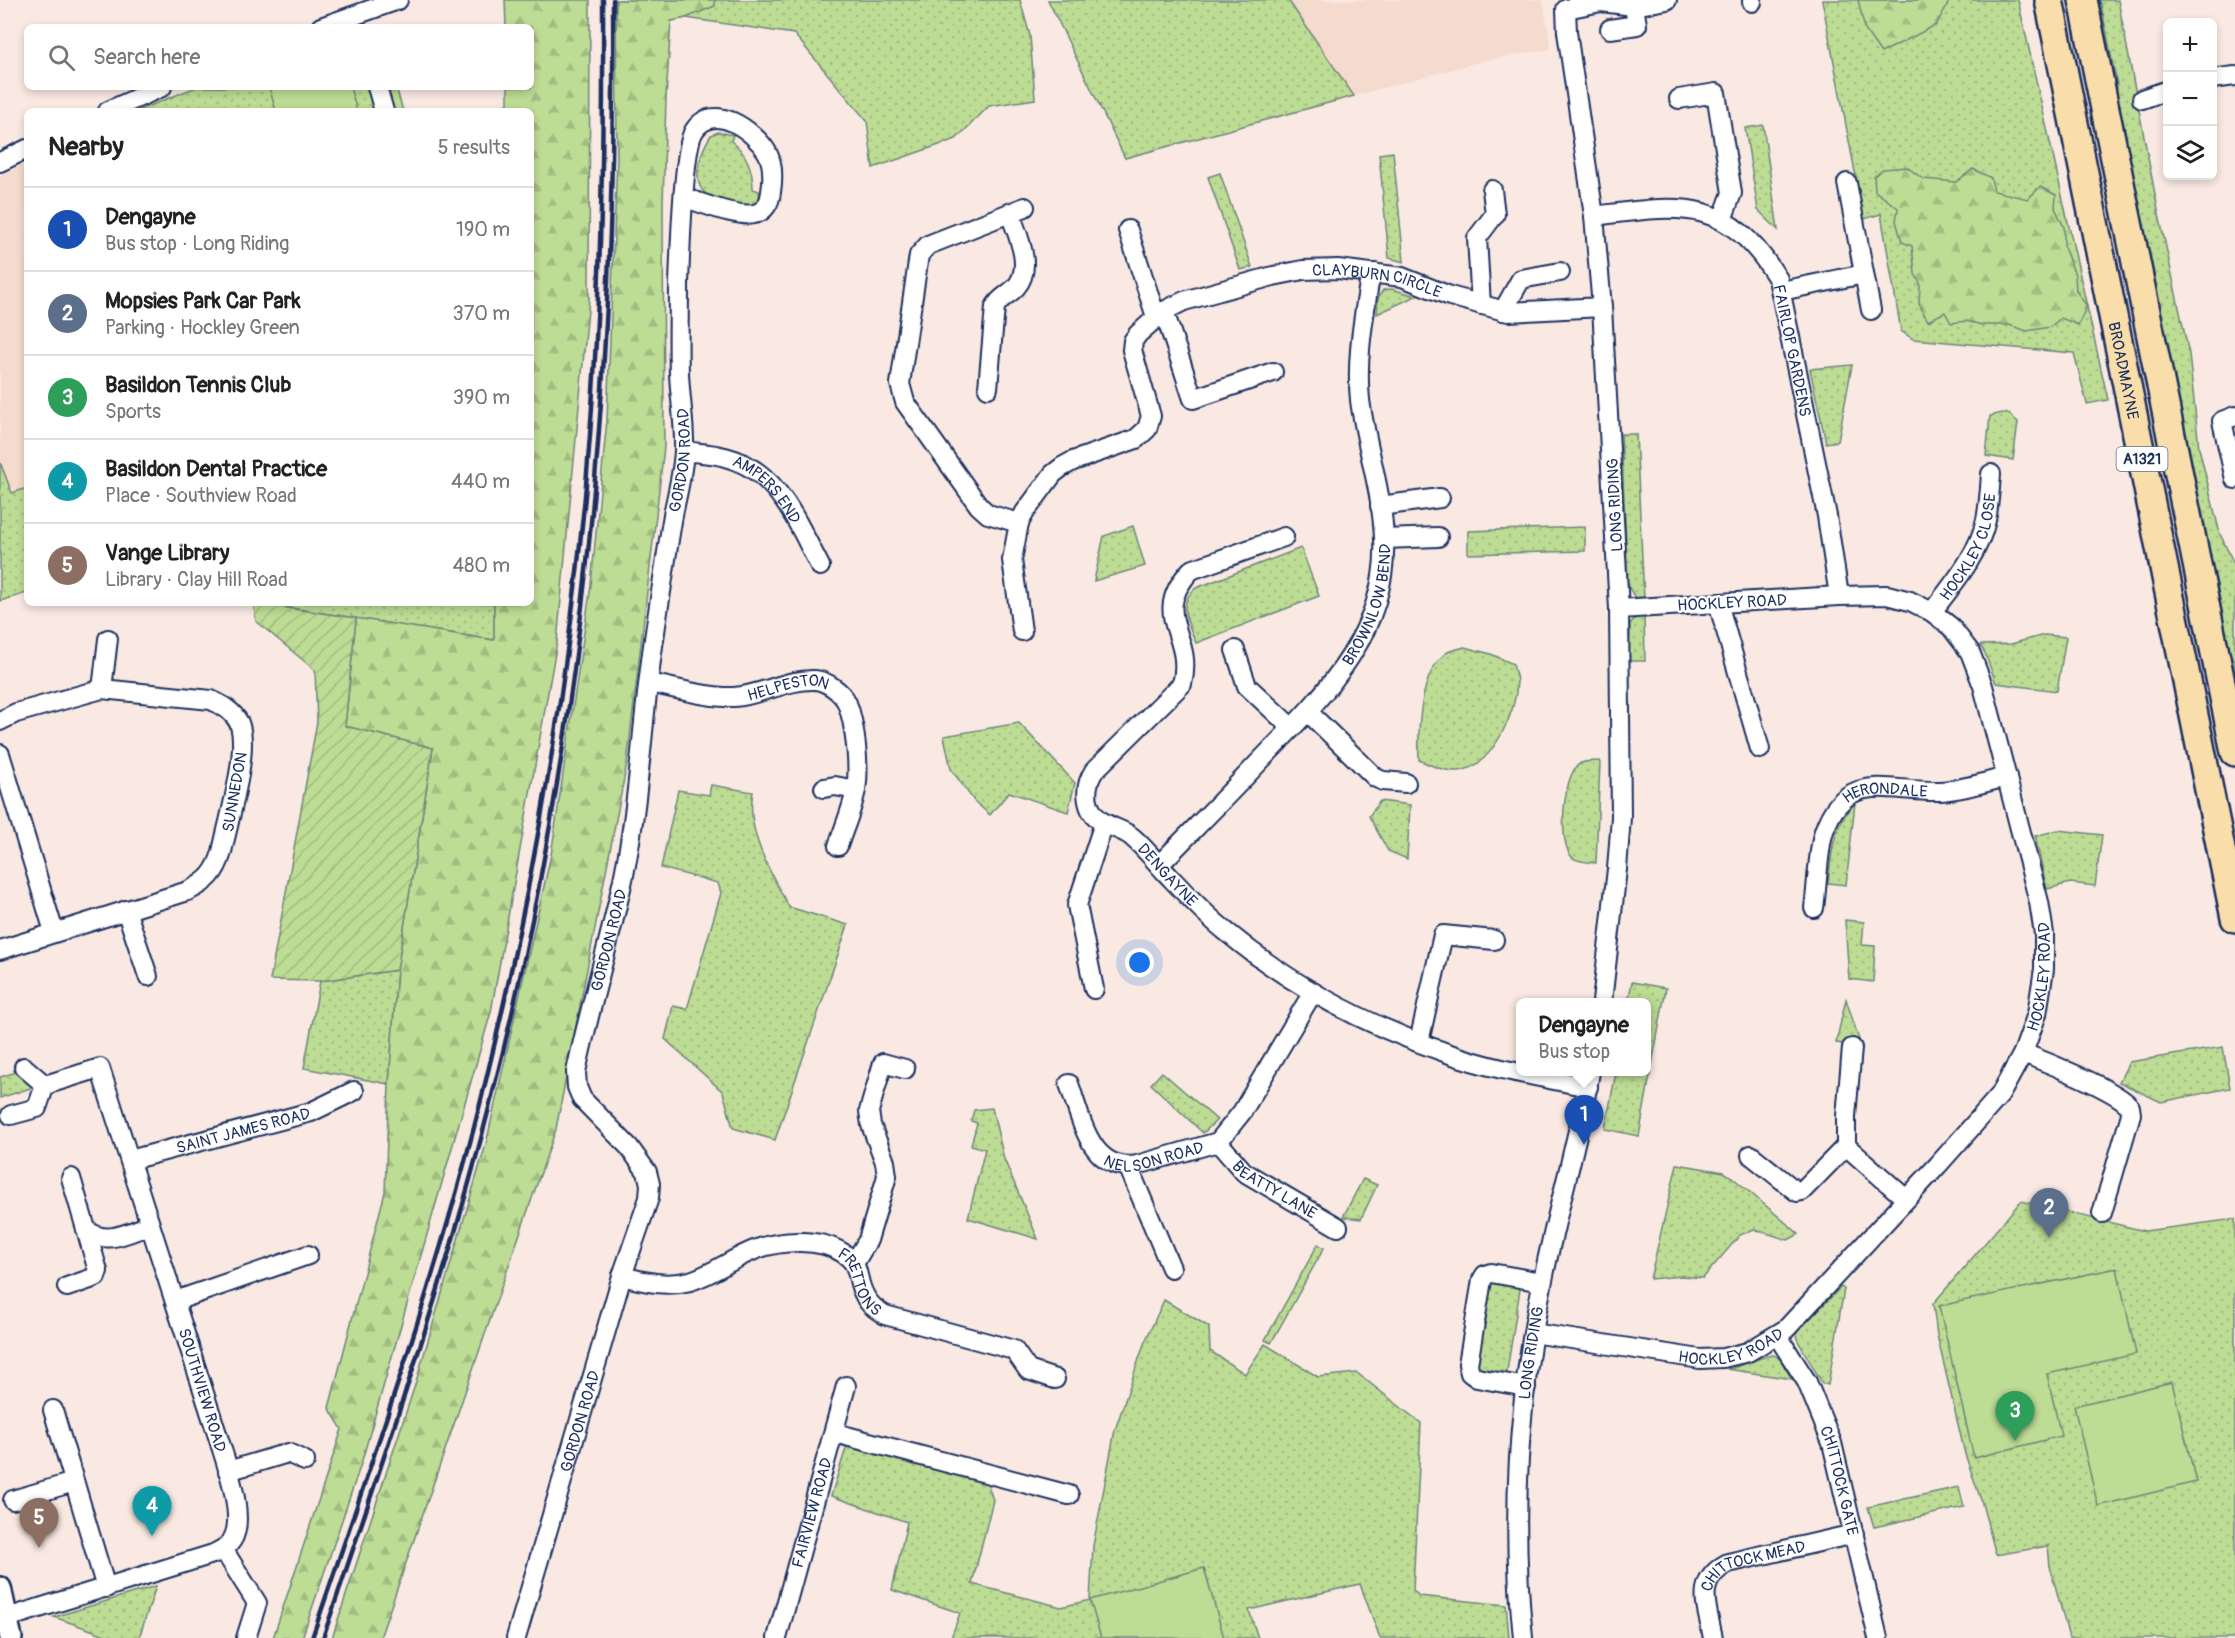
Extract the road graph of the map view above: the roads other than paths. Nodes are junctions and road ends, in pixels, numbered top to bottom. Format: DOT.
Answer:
graph roads {
  1 [pos="398,0"];
  2 [pos="1667,0"];
  3 [pos="2049,0"];
  4 [pos="2083,0"];
  5 [pos="1634,6"];
  6 [pos="358,21"];
  7 [pos="340,24"];
  8 [pos="1610,29"];
  9 [pos="2235,76"];
  10 [pos="2217,78"];
  11 [pos="155,90"];
  12 [pos="378,90"];
  13 [pos="2163,92"];
  14 [pos="1679,99"];
  15 [pos="2142,99"];
  16 [pos="115,108"];
  17 [pos="383,108"];
  18 [pos="24,150"];
  19 [pos="0,162"];
  20 [pos="1847,183"];
  21 [pos="1492,190"];
  22 [pos="685,198"];
  23 [pos="1594,216"];
  24 [pos="1722,219"];
  25 [pos="1128,230"];
  26 [pos="1560,272"];
  27 [pos="1375,273"];
  28 [pos="1864,274"];
  29 [pos="1780,291"];
  30 [pos="1481,305"];
  31 [pos="1602,307"];
  32 [pos="1503,310"];
  33 [pos="1870,310"];
  34 [pos="1160,314"];
  35 [pos="1273,372"];
  36 [pos="988,388"];
  37 [pos="2235,416"];
  38 [pos="684,451"];
  39 [pos="1991,474"];
  40 [pos="2235,479"];
  41 [pos="1440,498"];
  42 [pos="1380,506"];
  43 [pos="1019,523"];
  44 [pos="1284,537"];
  45 [pos="1438,537"];
  46 [pos="1384,539"];
  47 [pos="820,566"];
  48 [pos="1839,596"];
  49 [pos="1718,603"];
  50 [pos="1619,609"];
  51 [pos="1932,612"];
  52 [pos="1022,632"];
  53 [pos="108,639"];
  54 [pos="1235,650"];
  55 [pos="649,683"];
  56 [pos="102,689"];
  57 [pos="1308,712"];
  58 [pos="0,721"];
  59 [pos="1292,728"];
  60 [pos="1760,749"];
  61 [pos="2235,752"];
  62 [pos="0,754"];
  63 [pos="2007,777"];
  64 [pos="1406,783"];
  65 [pos="824,788"];
  66 [pos="856,790"];
  67 [pos="1104,823"];
  68 [pos="838,846"];
  69 [pos="1159,865"];
  70 [pos="1814,908"];
  71 [pos="126,910"];
  72 [pos="2235,918"];
  73 [pos="54,932"];
  74 [pos="1494,940"];
  75 [pos="0,950"];
  76 [pos="148,975"];
  77 [pos="1094,989"];
  78 [pos="1313,992"];
  79 [pos="1602,998"];
  80 [pos="1419,1042"];
  81 [pos="1852,1048"];
  82 [pos="2022,1053"];
  83 [pos="24,1067"];
  84 [pos="905,1069"];
  85 [pos="1516,1070"];
  86 [pos="1564,1076"];
  87 [pos="1589,1079"];
  88 [pos="1069,1084"];
  89 [pos="45,1085"];
  90 [pos="354,1091"];
  91 [pos="11,1115"];
  92 [pos="1218,1142"];
  93 [pos="1846,1146"];
  94 [pos="1751,1155"];
  95 [pos="130,1160"];
  96 [pos="1128,1166"];
  97 [pos="71,1178"];
  98 [pos="1906,1199"];
  99 [pos="2102,1213"];
  100 [pos="150,1226"];
  101 [pos="1338,1227"];
  102 [pos="86,1229"];
  103 [pos="308,1256"];
  104 [pos="855,1262"];
  105 [pos="1171,1268"];
  106 [pos="622,1276"];
  107 [pos="1542,1282"];
  108 [pos="67,1287"];
  109 [pos="175,1301"];
  110 [pos="1533,1333"];
  111 [pos="1777,1335"];
  112 [pos="1055,1379"];
  113 [pos="846,1386"];
  114 [pos="1526,1387"];
  115 [pos="53,1410"];
  116 [pos="835,1433"];
  117 [pos="305,1461"];
  118 [pos="228,1471"];
  119 [pos="74,1482"];
  120 [pos="1068,1495"];
  121 [pos="13,1500"];
  122 [pos="1854,1534"];
  123 [pos="223,1549"];
  124 [pos="0,1588"];
  125 [pos="106,1588"];
  126 [pos="9,1628"];
  127 [pos="246,1638"];
  128 [pos="516,1638"];
  129 [pos="777,1638"];
  130 [pos="1523,1638"];
  131 [pos="1713,1638"];
  132 [pos="1878,1638"];
  1 -- 6 [label="street"];
  2 -- 5 [label="street"];
  3 -- 72 [label="main road, BROADMAYNE / A1321"];
  4 -- 61 [label="main road, BROADMAYNE / A1321"];
  5 -- 8 [label="street"];
  5 -- 23 [label="street, LONG RIDING"];
  6 -- 7 [label="street"];
  9 -- 10 [label="street"];
  11 -- 16 [label="street"];
  12 -- 17 [label="street"];
  13 -- 15 [label="street"];
  14 -- 24 [label="street"];
  18 -- 19 [label="street"];
  20 -- 28 [label="street"];
  21 -- 30 [label="street"];
  22 -- 22 [label="street, GORDON ROAD"];
  22 -- 38 [label="street, GORDON ROAD"];
  23 -- 24 [label="street, FAIRLOP GARDENS"];
  23 -- 31 [label="street, LONG RIDING"];
  24 -- 29 [label="street, FAIRLOP GARDENS"];
  25 -- 34 [label="street"];
  26 -- 32 [label="street"];
  27 -- 30 [label="street, CLAYBURN CIRCLE"];
  27 -- 34 [label="street, CLAYBURN CIRCLE"];
  27 -- 42 [label="street, BROWNLOW BEND"];
  28 -- 29 [label="street"];
  28 -- 33 [label="street"];
  29 -- 48 [label="street, FAIRLOP GARDENS"];
  30 -- 32 [label="street, CLAYBURN CIRCLE"];
  31 -- 32 [label="street, CLAYBURN CIRCLE"];
  31 -- 50 [label="street, LONG RIDING"];
  34 -- 35 [label="street"];
  34 -- 43 [label="street, CLAYBURN CIRCLE"];
  36 -- 43 [label="street"];
  37 -- 40 [label="street"];
  38 -- 47 [label="street, AMPERS END"];
  38 -- 55 [label="street, GORDON ROAD"];
  39 -- 51 [label="street, HOCKLEY CLOSE"];
  41 -- 42 [label="street"];
  42 -- 46 [label="street, BROWNLOW BEND"];
  43 -- 52 [label="street, CLAYBURN CIRCLE"];
  44 -- 67 [label="street"];
  45 -- 46 [label="street"];
  46 -- 57 [label="street, BROWNLOW BEND"];
  48 -- 49 [label="street, HOCKLEY ROAD"];
  48 -- 51 [label="street, HOCKLEY ROAD"];
  49 -- 50 [label="street, HOCKLEY ROAD"];
  49 -- 60 [label="street"];
  50 -- 79 [label="street, LONG RIDING"];
  51 -- 63 [label="street, HOCKLEY ROAD"];
  53 -- 56 [label="street"];
  54 -- 59 [label="street"];
  55 -- 66 [label="street, HELPESTON"];
  55 -- 106 [label="street, GORDON ROAD"];
  56 -- 58 [label="street, SUNNEDON"];
  56 -- 71 [label="street, SUNNEDON"];
  57 -- 59 [label="street, BROWNLOW BEND"];
  57 -- 64 [label="street"];
  59 -- 69 [label="street, BROWNLOW BEND"];
  62 -- 73 [label="street"];
  63 -- 70 [label="street, HERONDALE"];
  63 -- 82 [label="street, HOCKLEY ROAD"];
  65 -- 66 [label="street"];
  66 -- 68 [label="street, HELPESTON"];
  67 -- 69 [label="street, DENGAYNE"];
  67 -- 77 [label="street"];
  69 -- 78 [label="street, DENGAYNE"];
  71 -- 73 [label="street, SUNNEDON"];
  71 -- 76 [label="street"];
  73 -- 75 [label="street, SUNNEDON"];
  74 -- 80 [label="street"];
  78 -- 80 [label="street, DENGAYNE"];
  78 -- 92 [label="street, NELSON ROAD"];
  80 -- 85 [label="street, DENGAYNE"];
  81 -- 93 [label="street"];
  82 -- 98 [label="street, HOCKLEY ROAD"];
  82 -- 99 [label="street"];
  83 -- 89 [label="street"];
  84 -- 104 [label="street"];
  86 -- 87 [label="street, DENGAYNE"];
  87 -- 107 [label="street, LONG RIDING"];
  88 -- 96 [label="street, NELSON ROAD"];
  89 -- 91 [label="street"];
  89 -- 95 [label="street, SOUTHVIEW ROAD"];
  90 -- 95 [label="street, SAINT JAMES ROAD"];
  92 -- 96 [label="street, NELSON ROAD"];
  92 -- 101 [label="street, BEATTY LANE"];
  93 -- 94 [label="street"];
  93 -- 98 [label="street"];
  95 -- 100 [label="street, SOUTHVIEW ROAD"];
  96 -- 105 [label="street"];
  97 -- 102 [label="street"];
  98 -- 111 [label="street, HOCKLEY ROAD"];
  100 -- 102 [label="street"];
  100 -- 109 [label="street, SOUTHVIEW ROAD"];
  102 -- 108 [label="street"];
  103 -- 109 [label="street"];
  104 -- 106 [label="street, FRETTONS"];
  104 -- 112 [label="street, FRETTONS"];
  106 -- 128 [label="street, GORDON ROAD"];
  107 -- 110 [label="street, LONG RIDING"];
  107 -- 114 [label="street"];
  109 -- 118 [label="street, SOUTHVIEW ROAD"];
  110 -- 111 [label="street, HOCKLEY ROAD"];
  110 -- 114 [label="street, LONG RIDING"];
  111 -- 122 [label="street, CHITTOCK GATE"];
  113 -- 116 [label="street, FAIRVIEW ROAD"];
  114 -- 130 [label="street, LONG RIDING"];
  115 -- 119 [label="street"];
  116 -- 120 [label="street"];
  116 -- 129 [label="street, FAIRVIEW ROAD"];
  117 -- 118 [label="street"];
  118 -- 123 [label="street, SOUTHVIEW ROAD"];
  119 -- 121 [label="street"];
  119 -- 125 [label="street"];
  122 -- 131 [label="street, CHITTOCK MEAD"];
  122 -- 132 [label="street, CHITTOCK GATE"];
  123 -- 125 [label="street"];
  123 -- 127 [label="street"];
  124 -- 126 [label="street"];
  125 -- 126 [label="street"];
}
